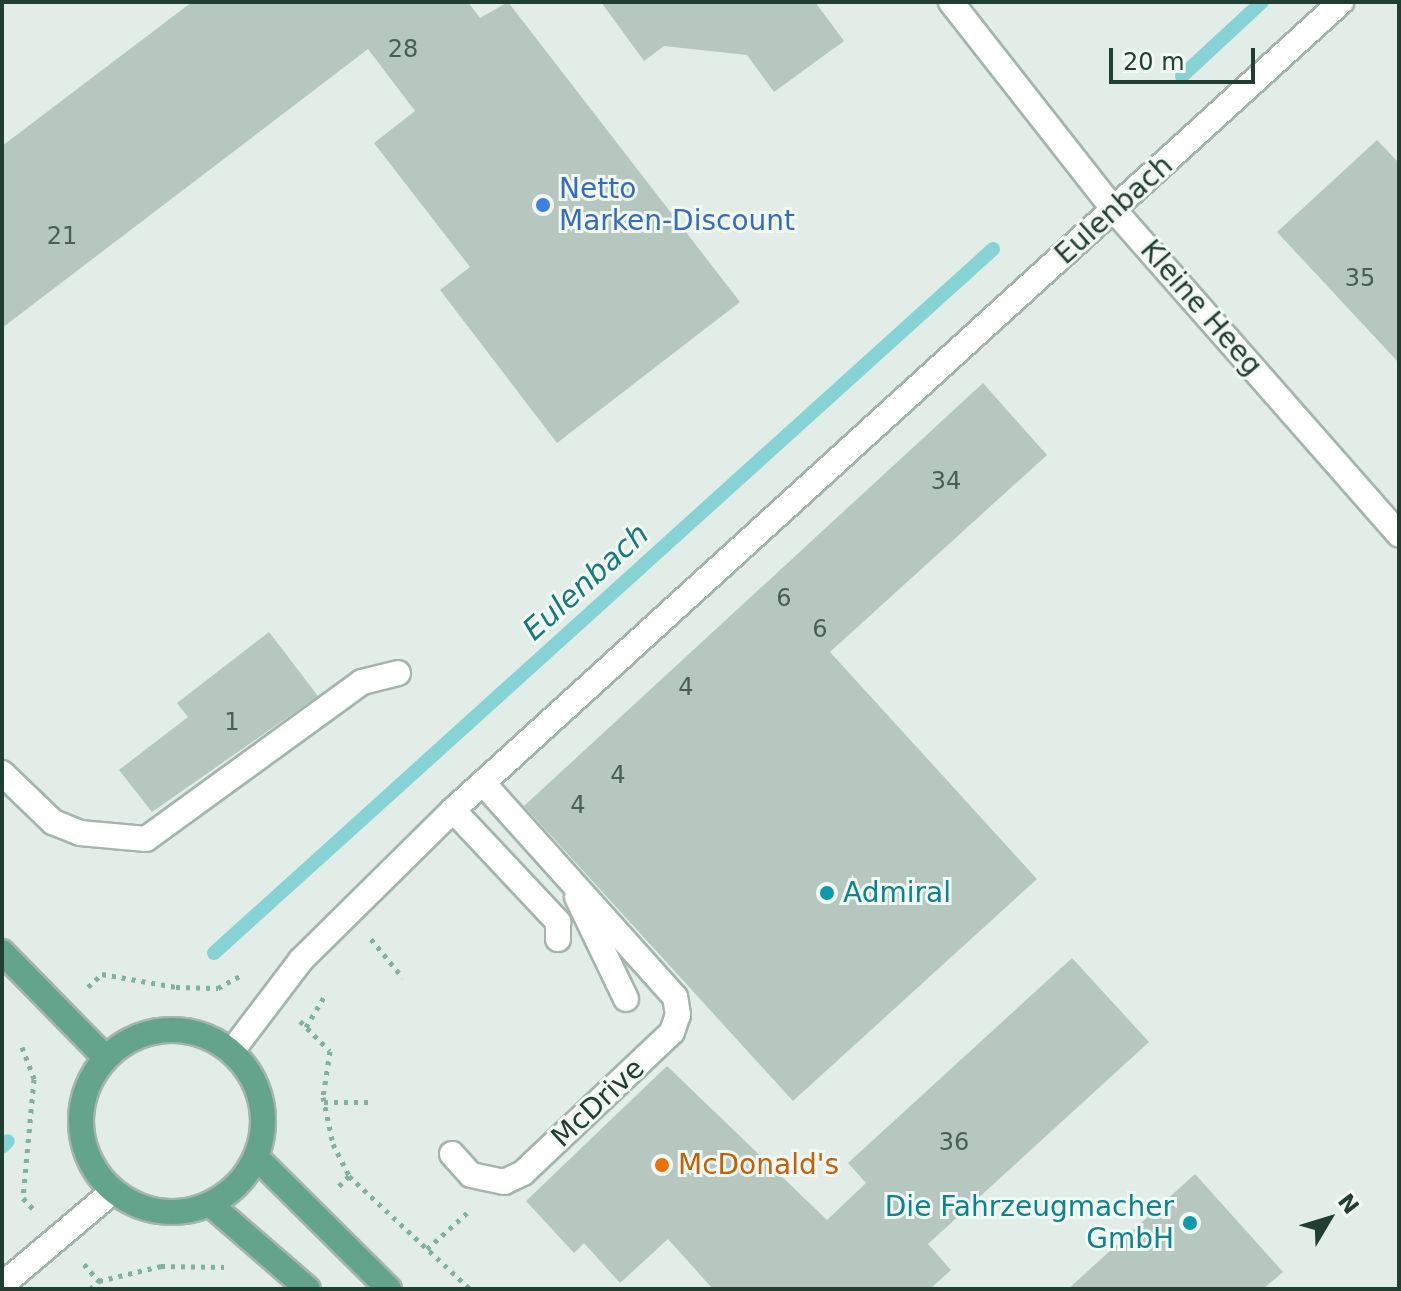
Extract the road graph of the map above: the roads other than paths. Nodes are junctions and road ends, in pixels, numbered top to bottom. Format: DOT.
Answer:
graph roads {
  1 [pos="951,2"];
  2 [pos="1341,2"];
  3 [pos="1114,210"];
  4 [pos="1399,534"];
  5 [pos="398,673"];
  6 [pos="2,773"];
  7 [pos="483,783"];
  8 [pos="453,810"];
  9 [pos="566,874"];
  10 [pos="558,939"];
  11 [pos="2,952"];
  12 [pos="626,999"];
  13 [pos="232,1051"];
  14 [pos="105,1057"];
  15 [pos="452,1154"];
  16 [pos="257,1158"];
  17 [pos="112,1192"];
  18 [pos="211,1205"];
  19 [pos="2,1285"];
  20 [pos="308,1289"];
  21 [pos="389,1289"];
  1 -- 3 [label="street, Kleine Heeg"];
  2 -- 3 [label="street, Eulenbach"];
  3 -- 4 [label="street, Kleine Heeg"];
  3 -- 7 [label="street, Eulenbach"];
  5 -- 6 [label="street"];
  7 -- 8 [label="street, Eulenbach"];
  7 -- 9 [label="street, McDrive"];
  8 -- 10 [label="street"];
  8 -- 13 [label="street, Eulenbach"];
  9 -- 12 [label="street"];
  9 -- 15 [label="street, McDrive"];
  11 -- 14 [label="main road"];
  13 -- 14 [label="main road"];
  13 -- 16 [label="main road"];
  14 -- 17 [label="main road"];
  16 -- 18 [label="main road"];
  16 -- 21 [label="main road"];
  17 -- 18 [label="main road"];
  17 -- 19 [label="street"];
  18 -- 20 [label="main road"];
}
